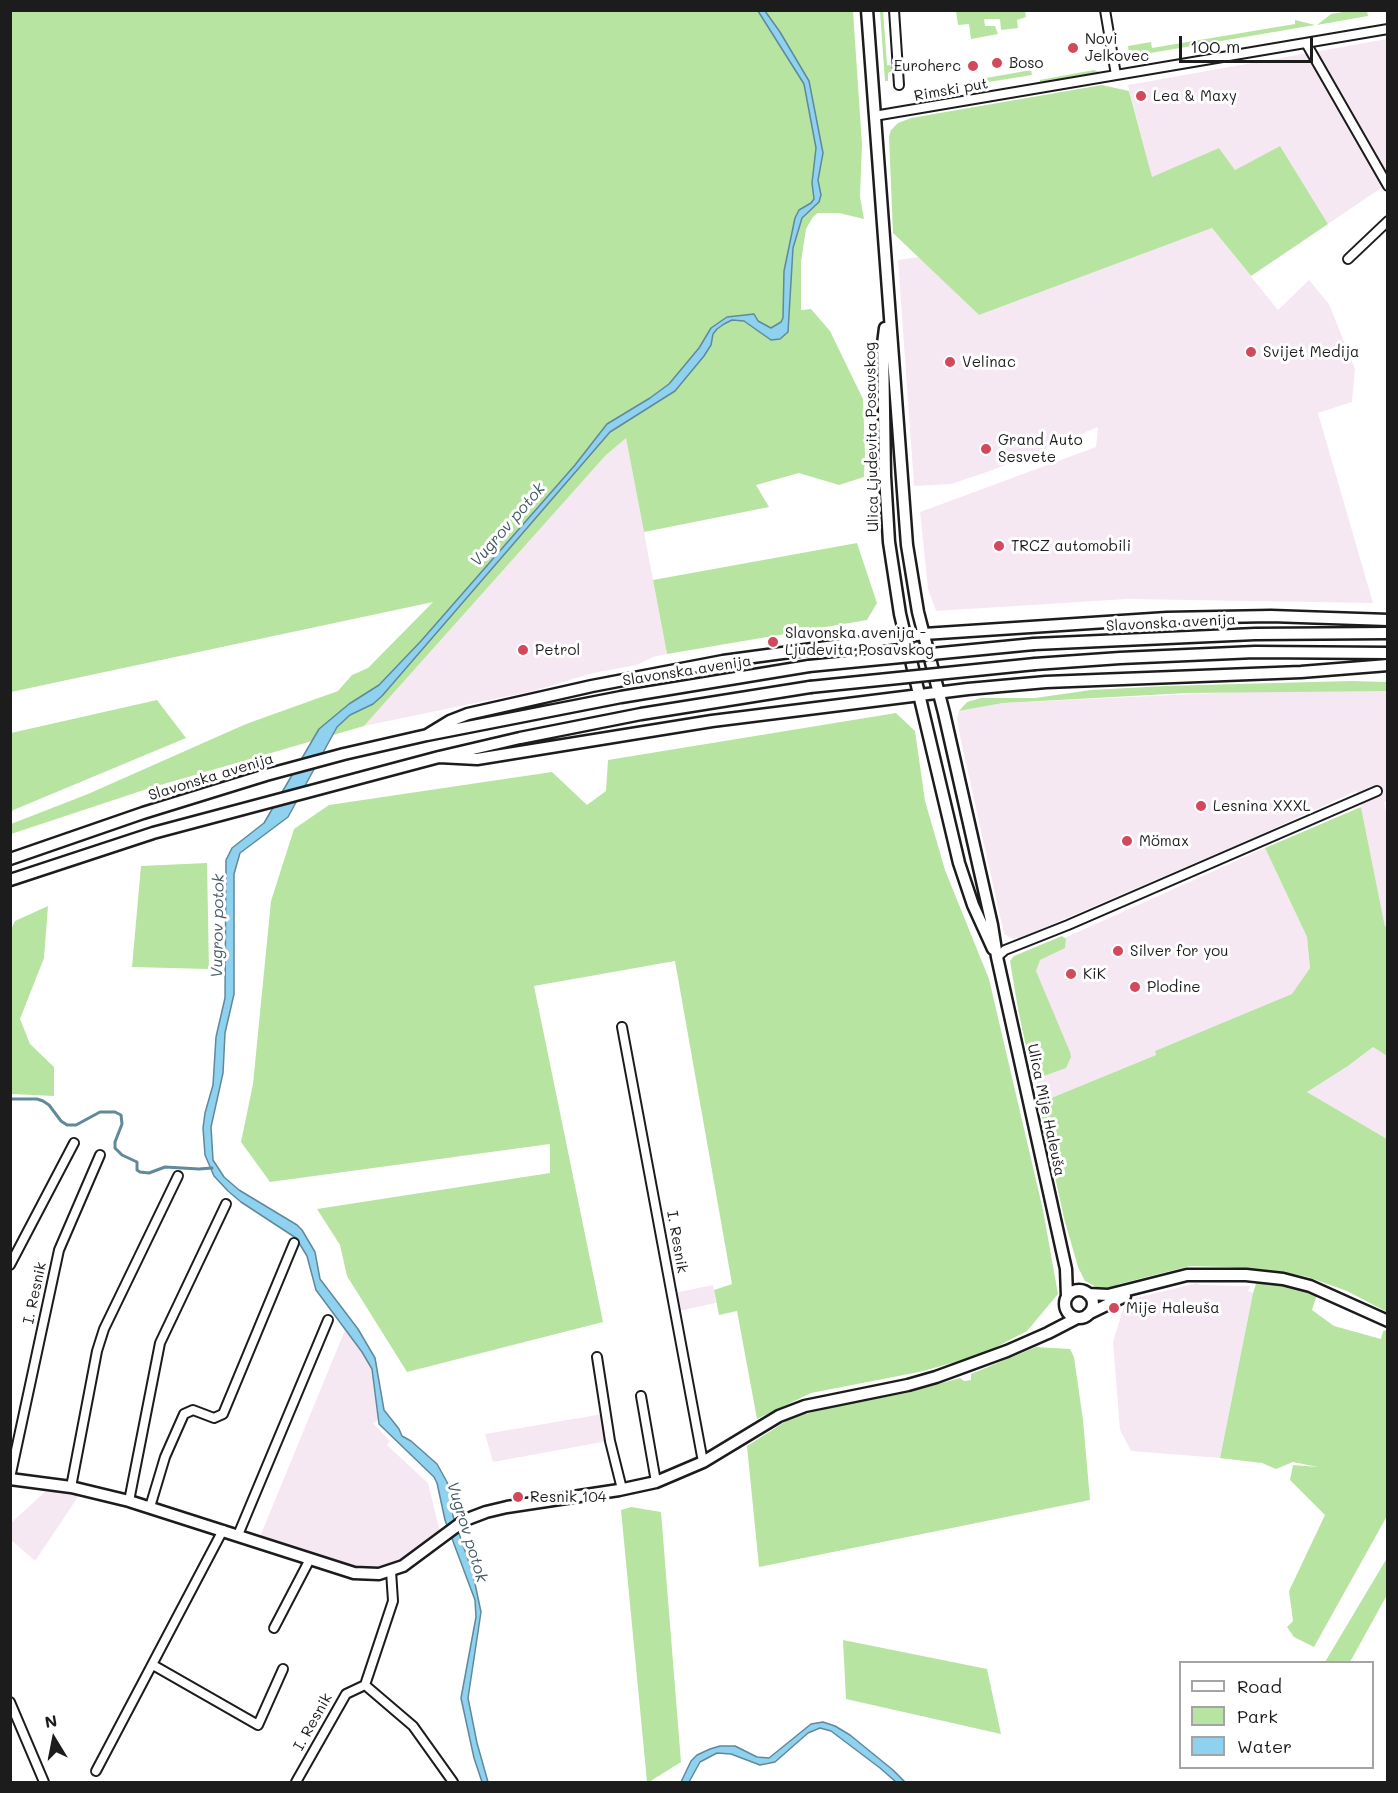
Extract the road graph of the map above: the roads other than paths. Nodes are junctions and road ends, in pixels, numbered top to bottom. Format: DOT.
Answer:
graph roads {
  1 [pos="867,10"];
  2 [pos="894,10"];
  3 [pos="1105,10"];
  4 [pos="1388,29"];
  5 [pos="1305,43"];
  6 [pos="1116,75"];
  7 [pos="899,85"];
  8 [pos="874,116"];
  9 [pos="1388,186"];
  10 [pos="1388,222"];
  11 [pos="1348,259"];
  12 [pos="888,307"];
  13 [pos="1388,620"];
  14 [pos="1388,633"];
  15 [pos="924,634"];
  16 [pos="905,637"];
  17 [pos="1388,653"];
  18 [pos="1388,666"];
  19 [pos="938,692"];
  20 [pos="920,694"];
  21 [pos="427,735"];
  22 [pos="439,757"];
  23 [pos="1377,791"];
  24 [pos="10,859"];
  25 [pos="10,880"];
  26 [pos="997,957"];
  27 [pos="622,1027"];
  28 [pos="74,1143"];
  29 [pos="100,1155"];
  30 [pos="178,1176"];
  31 [pos="226,1204"];
  32 [pos="294,1243"];
  33 [pos="10,1264"];
  34 [pos="1066,1269"];
  35 [pos="1141,1286"];
  36 [pos="1086,1293"];
  37 [pos="1066,1301"];
  38 [pos="1088,1314"];
  39 [pos="1077,1318"];
  40 [pos="328,1320"];
  41 [pos="1388,1321"];
  42 [pos="1030,1341"];
  43 [pos="597,1357"];
  44 [pos="641,1396"];
  45 [pos="703,1462"];
  46 [pos="10,1479"];
  47 [pos="656,1482"];
  48 [pos="71,1487"];
  49 [pos="622,1489"];
  50 [pos="129,1501"];
  51 [pos="150,1507"];
  52 [pos="223,1530"];
  53 [pos="238,1535"];
  54 [pos="310,1559"];
  55 [pos="391,1571"];
  56 [pos="274,1628"];
  57 [pos="153,1665"];
  58 [pos="283,1669"];
  59 [pos="365,1685"];
  60 [pos="10,1702"];
  61 [pos="96,1772"];
  62 [pos="45,1782"];
  63 [pos="296,1782"];
  64 [pos="453,1782"];
  1 -- 8 [label="main road, Ulica Ljudevita Posavskog"];
  2 -- 7 [label="street"];
  3 -- 6 [label="street"];
  4 -- 5 [label="street, Rimski put"];
  5 -- 6 [label="street, Rimski put"];
  5 -- 9 [label="street"];
  6 -- 8 [label="street, Rimski put"];
  8 -- 12 [label="main road, Ulica Ljudevita Posavskog"];
  10 -- 11 [label="street"];
  12 -- 15 [label="main road, Ulica Ljudevita Posavskog"];
  12 -- 16 [label="main road, Ulica Ljudevita Posavskog"];
  13 -- 15 [label="main road"];
  14 -- 21 [label="main road, Slavonska avenija, bridge"];
  15 -- 16 [label="main road"];
  15 -- 19 [label="main road, Ulica Ljudevita Posavskog"];
  16 -- 20 [label="main road, Ulica Ljudevita Posavskog"];
  16 -- 21 [label="main road"];
  17 -- 22 [label="main road, bridge"];
  18 -- 19 [label="main road"];
  19 -- 20 [label="main road"];
  19 -- 26 [label="main road, Ulica Mije Haleuša"];
  20 -- 22 [label="main road"];
  20 -- 26 [label="main road, Ulica Mije Haleuša"];
  21 -- 24 [label="main road, Slavonska avenija"];
  22 -- 25 [label="main road"];
  23 -- 26 [label="street"];
  26 -- 34 [label="main road, Ulica Mije Haleuša"];
  27 -- 45 [label="street, I. Resnik"];
  28 -- 33 [label="street"];
  29 -- 46 [label="street, I. Resnik"];
  30 -- 48 [label="street"];
  31 -- 50 [label="street"];
  32 -- 51 [label="street"];
  34 -- 36 [label="main road, Ulica Mije Haleuša"];
  34 -- 37 [label="main road, Ulica Mije Haleuša"];
  35 -- 36 [label="main road"];
  35 -- 38 [label="main road"];
  35 -- 41 [label="main road"];
  36 -- 37 [label="main road"];
  36 -- 38 [label="main road"];
  37 -- 39 [label="main road"];
  37 -- 42 [label="main road, I. Resnik"];
  38 -- 39 [label="main road"];
  39 -- 42 [label="main road, I. Resnik"];
  40 -- 53 [label="street"];
  42 -- 45 [label="main road, I. Resnik"];
  43 -- 49 [label="street"];
  44 -- 47 [label="street"];
  45 -- 47 [label="main road, I. Resnik"];
  46 -- 48 [label="main road, I. Resnik"];
  47 -- 49 [label="main road, I. Resnik"];
  48 -- 50 [label="main road, I. Resnik"];
  49 -- 55 [label="main road, I. Resnik"];
  50 -- 51 [label="main road, I. Resnik"];
  51 -- 52 [label="main road, I. Resnik"];
  52 -- 53 [label="main road, I. Resnik"];
  52 -- 57 [label="street"];
  53 -- 54 [label="main road, I. Resnik"];
  54 -- 55 [label="main road, I. Resnik"];
  54 -- 56 [label="street"];
  55 -- 59 [label="street"];
  57 -- 58 [label="street"];
  57 -- 61 [label="street"];
  59 -- 63 [label="street, I. Resnik"];
  59 -- 64 [label="street"];
  60 -- 62 [label="street"];
}
